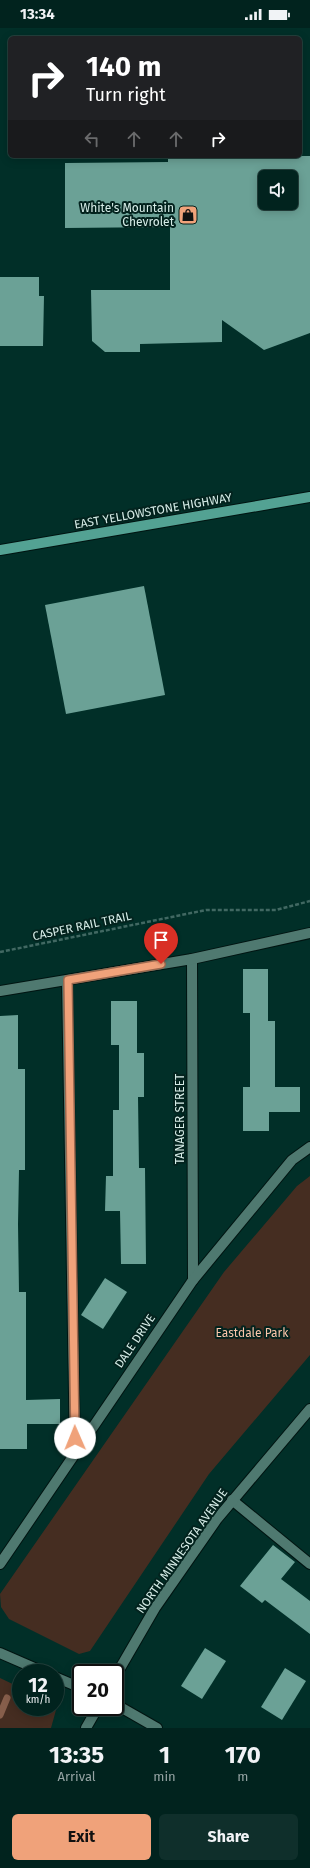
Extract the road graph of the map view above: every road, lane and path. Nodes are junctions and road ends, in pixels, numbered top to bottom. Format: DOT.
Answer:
graph roads {
  1 [pos="310,496"];
  2 [pos="0,550"];
  3 [pos="310,901"];
  4 [pos="310,932"];
  5 [pos="0,952"];
  6 [pos="192,959"];
  7 [pos="68,980"];
  8 [pos="0,991"];
  9 [pos="310,1147"];
  10 [pos="193,1280"];
  11 [pos="310,1409"];
  12 [pos="75,1453"];
  13 [pos="232,1500"];
  14 [pos="0,1564"];
  15 [pos="310,1564"];
  16 [pos="0,1653"];
  17 [pos="25,1664"];
  18 [pos="123,1664"];
  19 [pos="124,1709"];
  20 [pos="93,1716"];
  21 [pos="86,1728"];
  22 [pos="157,1728"];
  1 -- 2 [label="main road, EAST YELLOWSTONE HIGHWAY"];
  3 -- 5 [label="path, CASPER RAIL TRAIL"];
  4 -- 6 [label="street"];
  6 -- 7 [label="street"];
  6 -- 10 [label="street, TANAGER STREET"];
  7 -- 8 [label="street"];
  7 -- 12 [label="street"];
  9 -- 10 [label="street, DALE DRIVE"];
  10 -- 12 [label="street, DALE DRIVE"];
  11 -- 13 [label="street, NORTH MINNESOTA AVENUE"];
  12 -- 14 [label="street, DALE DRIVE"];
  13 -- 15 [label="street"];
  13 -- 18 [label="street, NORTH MINNESOTA AVENUE"];
  16 -- 17 [label="street"];
  19 -- 22 [label="street"];
  20 -- 21 [label="street"];
}
